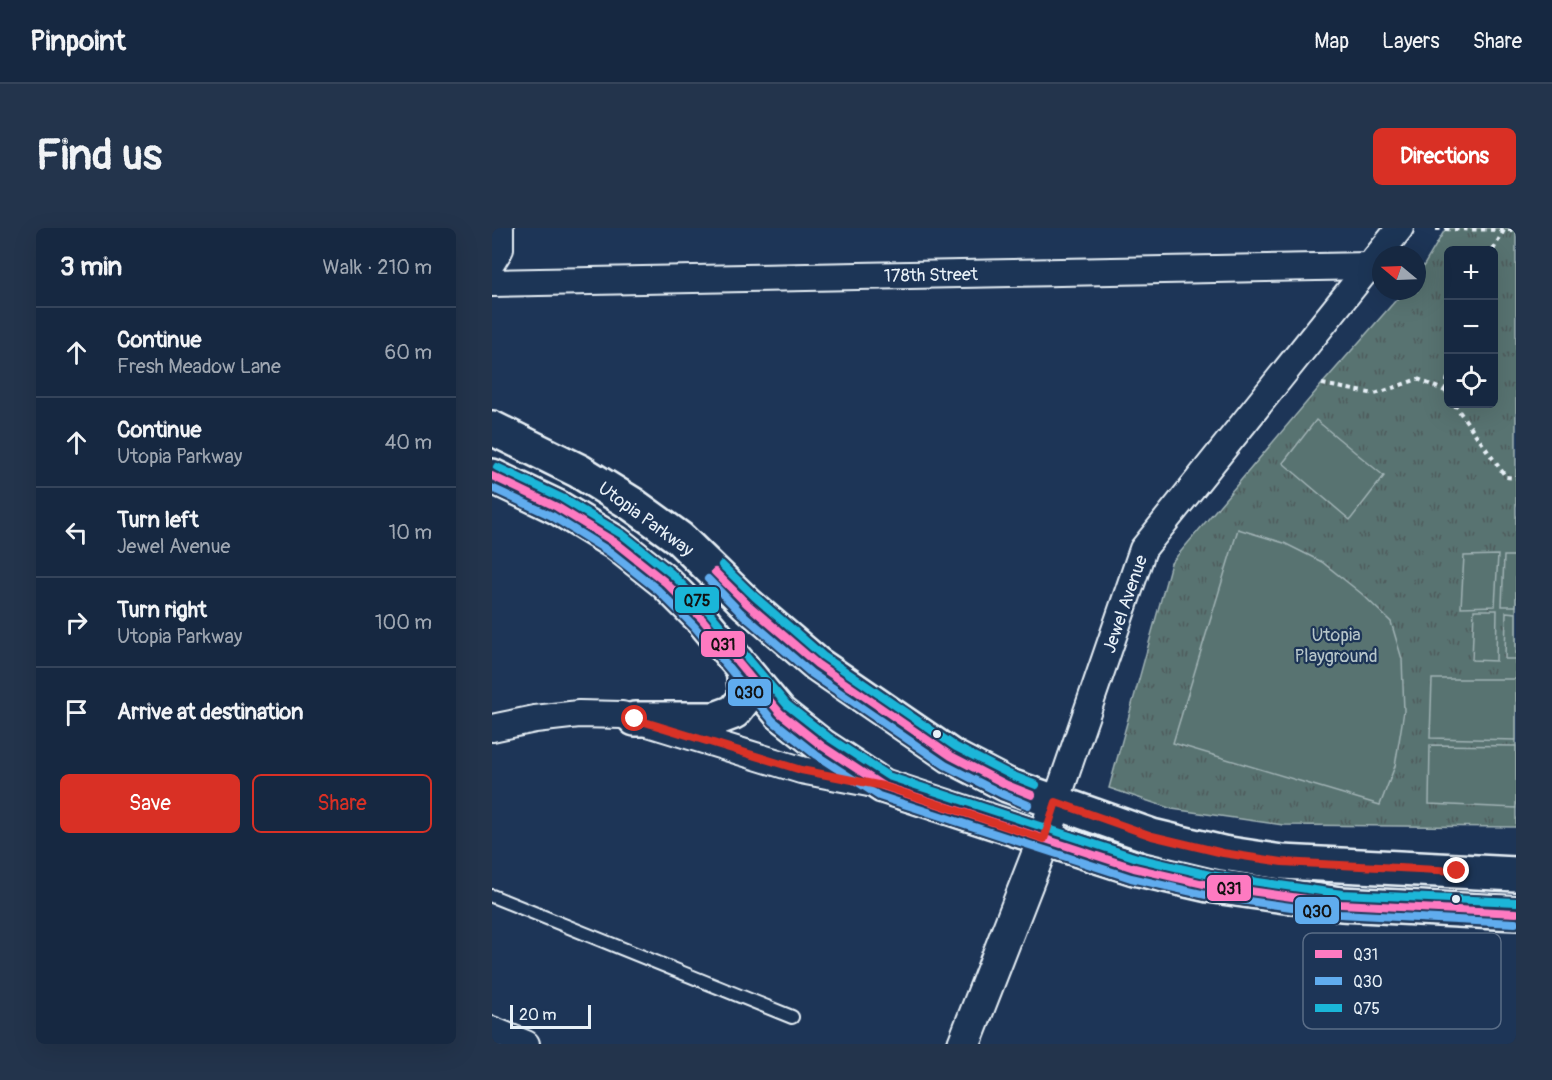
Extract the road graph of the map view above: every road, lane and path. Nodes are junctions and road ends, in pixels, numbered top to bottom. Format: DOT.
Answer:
graph roads {
  1 [pos="500,228"];
  2 [pos="1400,228"];
  3 [pos="1437,229"];
  4 [pos="1504,230"];
  5 [pos="1516,230"];
  6 [pos="1495,246"];
  7 [pos="492,262"];
  8 [pos="1370,266"];
  9 [pos="492,283"];
  10 [pos="1322,384"];
  11 [pos="1444,391"];
  12 [pos="1457,408"];
  13 [pos="492,428"];
  14 [pos="492,475"];
  15 [pos="1516,478"];
  16 [pos="743,668"];
  17 [pos="635,719"];
  18 [pos="492,728"];
  19 [pos="883,786"];
  20 [pos="1056,802"];
  21 [pos="1044,839"];
  22 [pos="1516,874"];
  23 [pos="492,896"];
  24 [pos="1516,913"];
  25 [pos="792,1017"];
  26 [pos="492,1030"];
  27 [pos="526,1044"];
  28 [pos="964,1044"];
  1 -- 7 [label="street"];
  2 -- 8 [label="street, Jewel Avenue"];
  3 -- 4 [label="path"];
  4 -- 5 [label="path"];
  4 -- 6 [label="path"];
  8 -- 9 [label="street, 178th Street"];
  8 -- 20 [label="street, Jewel Avenue"];
  10 -- 11 [label="path"];
  12 -- 15 [label="path"];
  13 -- 20 [label="main road, Utopia Parkway"];
  14 -- 16 [label="main road, Utopia Parkway"];
  16 -- 17 [label="main road"];
  16 -- 19 [label="main road, Utopia Parkway"];
  17 -- 18 [label="street"];
  17 -- 19 [label="street"];
  19 -- 21 [label="main road, Utopia Parkway"];
  20 -- 21 [label="street, Jewel Avenue"];
  20 -- 22 [label="main road, Utopia Parkway"];
  21 -- 24 [label="main road, Utopia Parkway"];
  21 -- 28 [label="street, Jewel Avenue"];
  23 -- 25 [label="lane"];
  26 -- 27 [label="street"];
}
